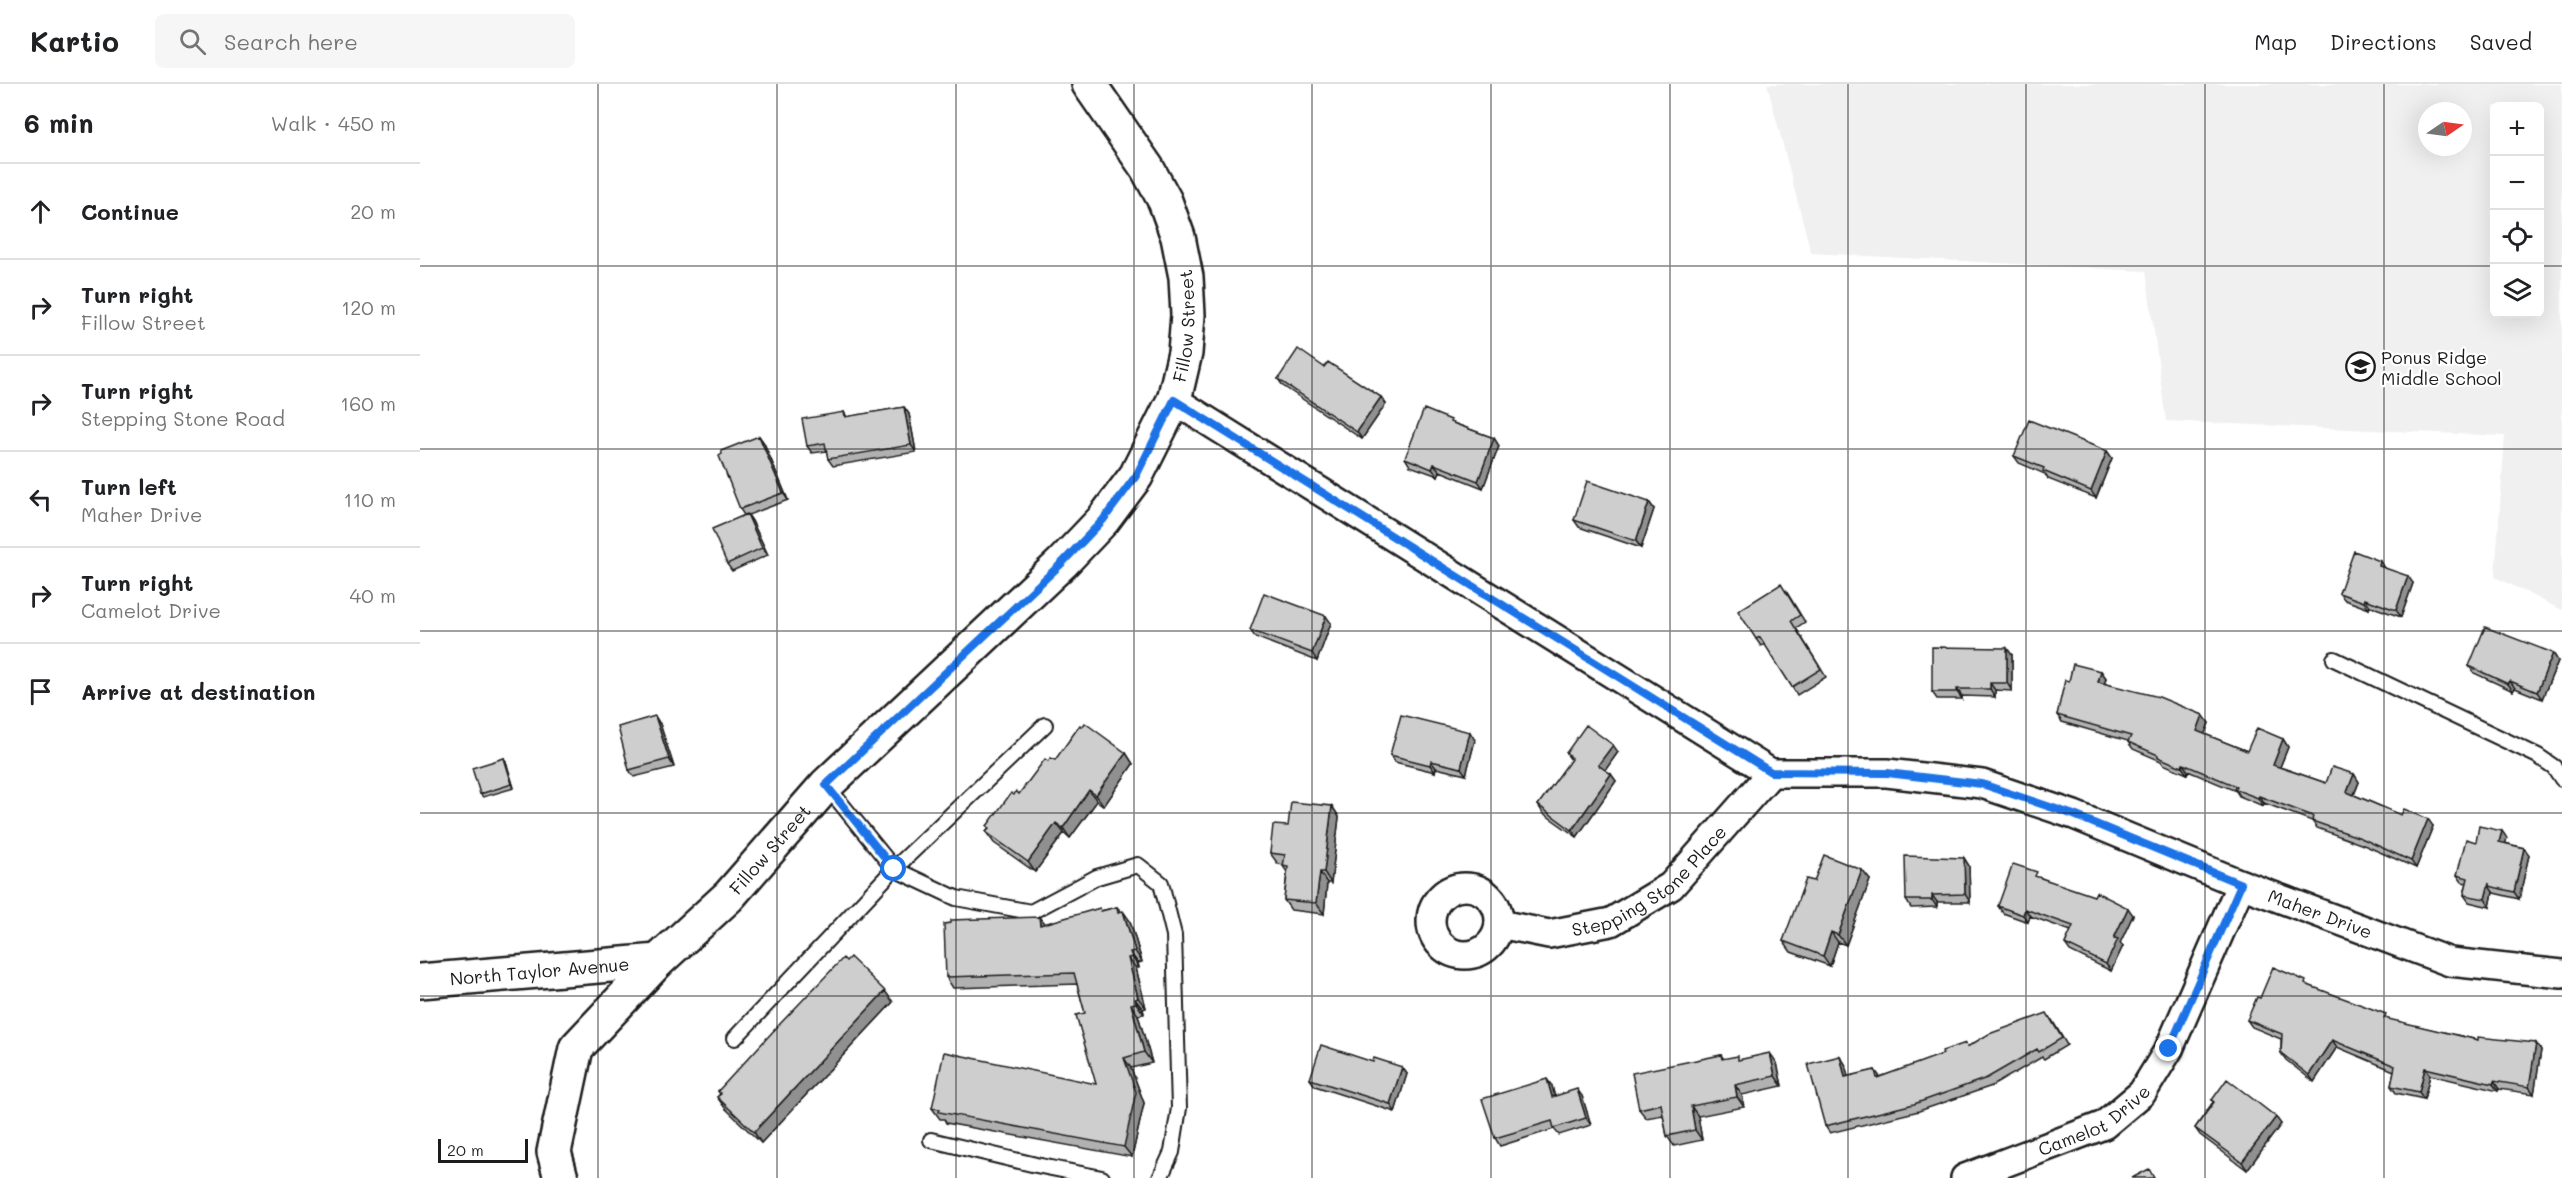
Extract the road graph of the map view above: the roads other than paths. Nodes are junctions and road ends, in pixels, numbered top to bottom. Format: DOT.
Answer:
graph roads {
  1 [pos="1089,84"];
  2 [pos="1174,400"];
  3 [pos="2334,659"];
  4 [pos="1045,725"];
  5 [pos="1771,772"];
  6 [pos="2562,779"];
  7 [pos="826,785"];
  8 [pos="894,869"];
  9 [pos="2241,884"];
  10 [pos="1499,924"];
  11 [pos="658,961"];
  12 [pos="2562,974"];
  13 [pos="420,981"];
  14 [pos="735,1038"];
  15 [pos="931,1140"];
  16 [pos="561,1178"];
  17 [pos="1102,1178"];
  18 [pos="1160,1178"];
  19 [pos="1965,1178"];
  1 -- 2 [label="street, Fillow Street"];
  2 -- 5 [label="street"];
  2 -- 7 [label="street, Fillow Street"];
  3 -- 6 [label="lane"];
  4 -- 8 [label="lane"];
  5 -- 9 [label="street, Maher Drive"];
  5 -- 10 [label="street, Stepping Stone Place"];
  7 -- 8 [label="lane"];
  7 -- 11 [label="street, Fillow Street"];
  8 -- 14 [label="lane"];
  8 -- 18 [label="lane"];
  9 -- 12 [label="street, Maher Drive"];
  9 -- 19 [label="street, Camelot Drive"];
  11 -- 13 [label="street, North Taylor Avenue"];
  11 -- 16 [label="street, Fillow Street"];
  15 -- 17 [label="lane"];
}
